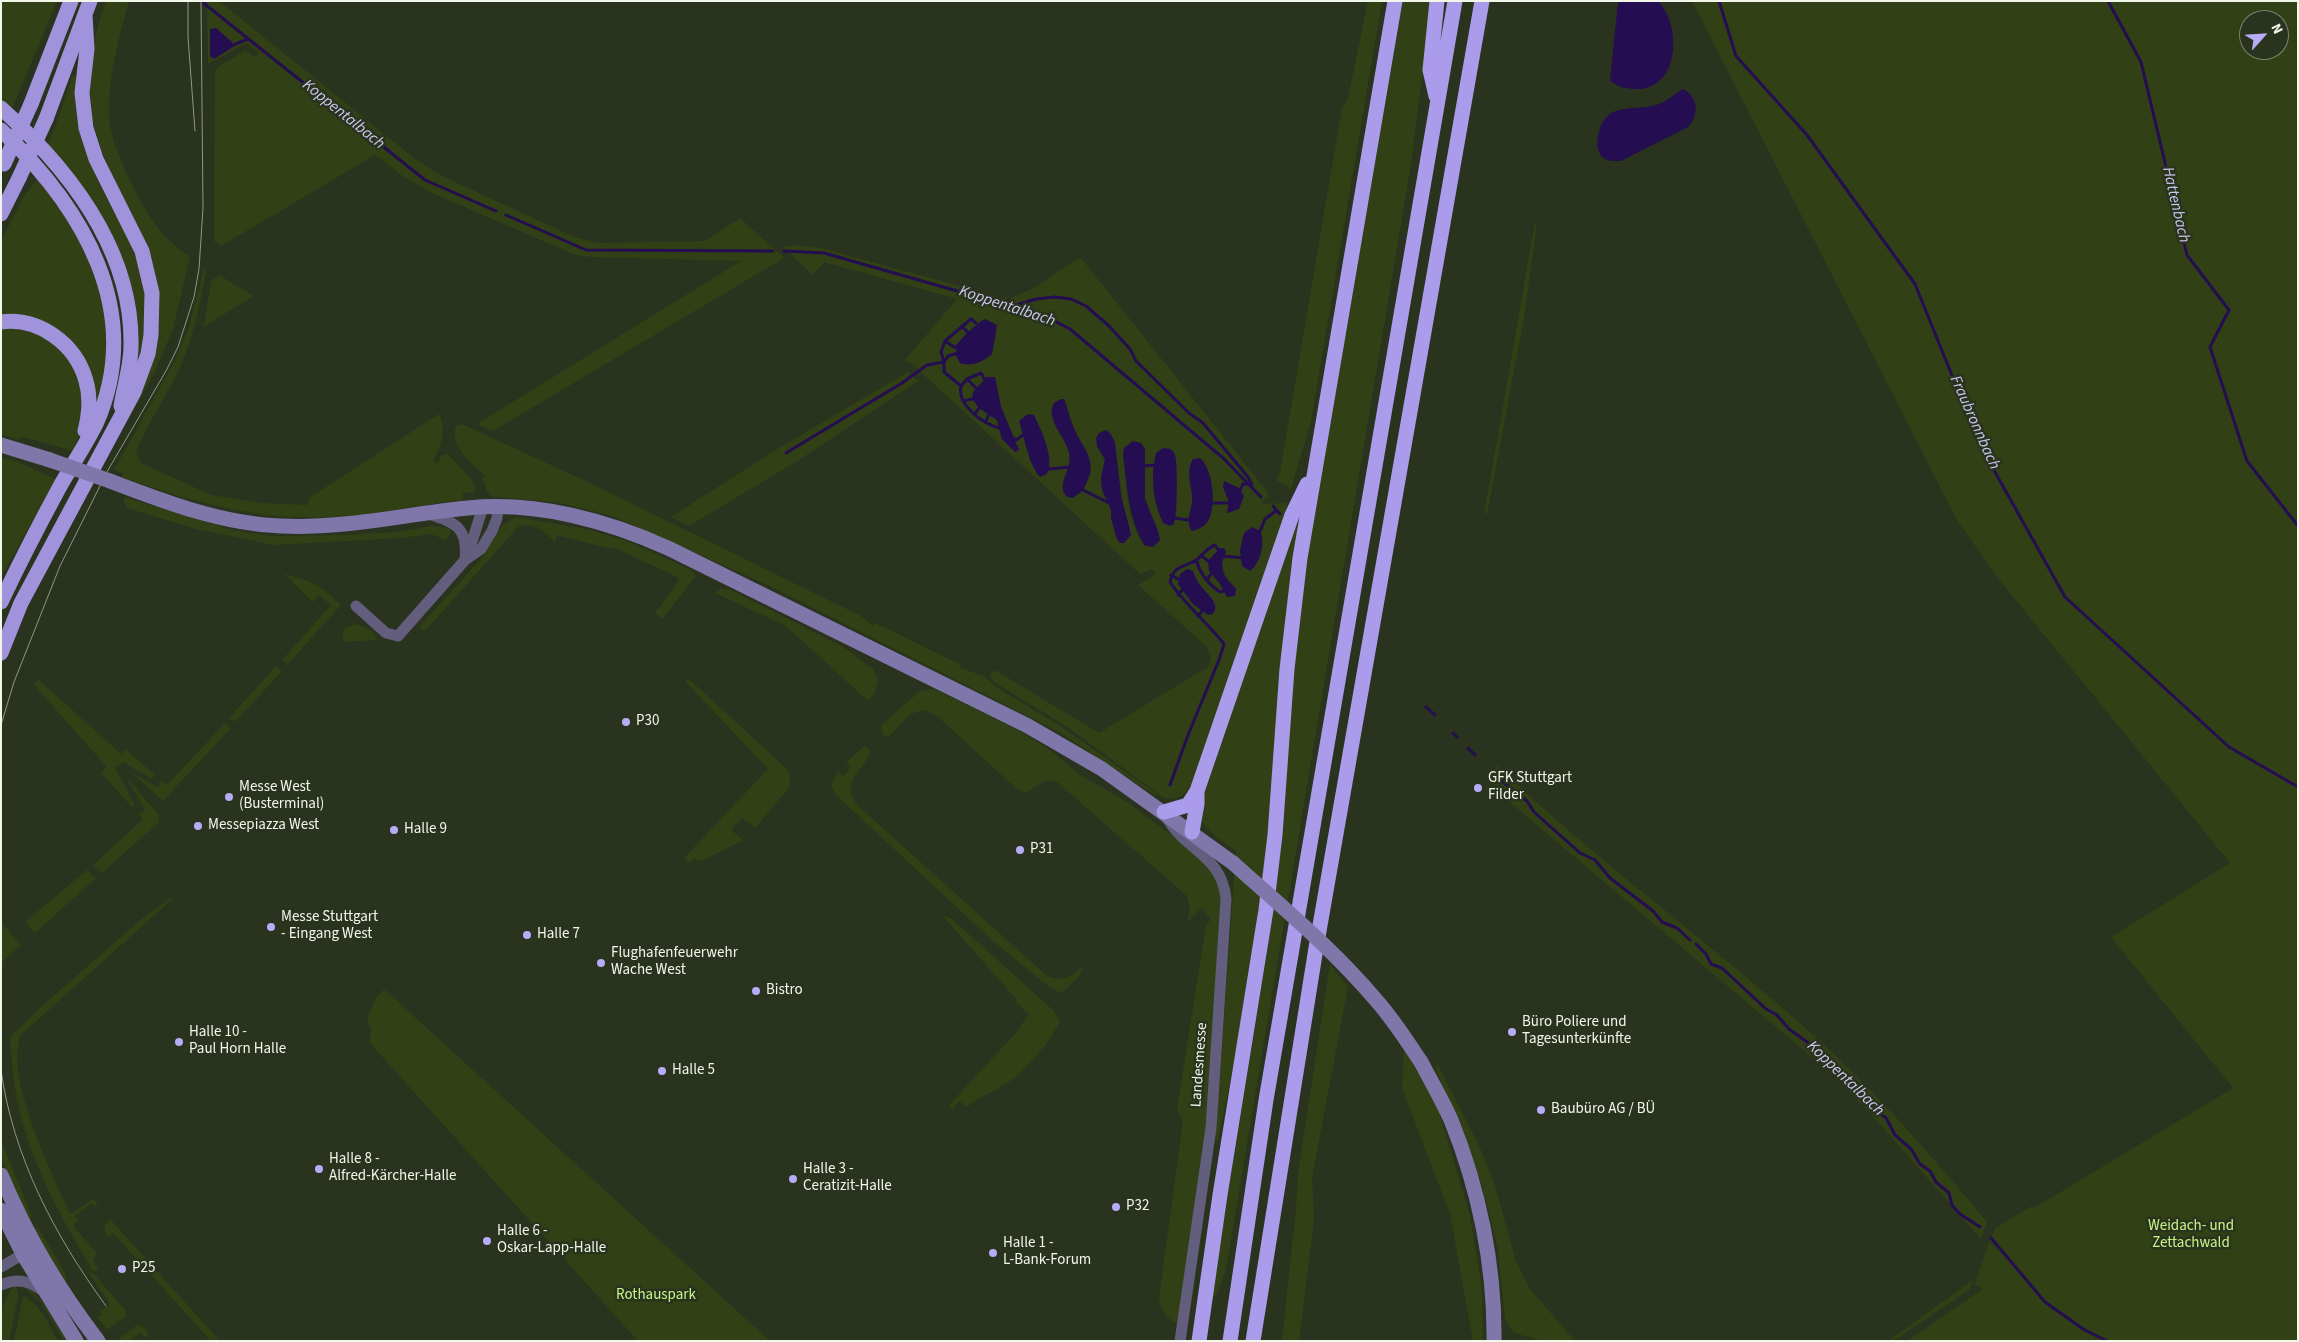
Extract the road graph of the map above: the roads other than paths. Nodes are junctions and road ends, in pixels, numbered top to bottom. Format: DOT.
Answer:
graph roads {
  1 [pos="71,1"];
  2 [pos="1395,1"];
  3 [pos="1437,1"];
  4 [pos="1455,1"];
  5 [pos="1482,1"];
  6 [pos="87,8"];
  7 [pos="1438,102"];
  8 [pos="1,108"];
  9 [pos="1,130"];
  10 [pos="3,167"];
  11 [pos="1,214"];
  12 [pos="1,322"];
  13 [pos="120,418"];
  14 [pos="1,445"];
  15 [pos="79,452"];
  16 [pos="1316,466"];
  17 [pos="490,508"];
  18 [pos="429,514"];
  19 [pos="465,560"];
  20 [pos="1,602"];
  21 [pos="356,606"];
  22 [pos="1,653"];
  23 [pos="1197,791"];
  24 [pos="1164,812"];
  25 [pos="1192,832"];
  26 [pos="1,1175"];
  27 [pos="1,1210"];
  28 [pos="29,1251"];
  29 [pos="1,1267"];
  30 [pos="1,1285"];
  31 [pos="45,1292"];
  32 [pos="76,1341"];
  33 [pos="98,1341"];
  34 [pos="1180,1341"];
  35 [pos="1199,1341"];
  36 [pos="1230,1341"];
  37 [pos="1253,1341"];
  38 [pos="1494,1341"];
  1 -- 10 [label="highway, bridge"];
  2 -- 16 [label="highway"];
  3 -- 7 [label="highway"];
  4 -- 7 [label="highway"];
  5 -- 37 [label="highway"];
  6 -- 11 [label="highway, bridge"];
  6 -- 13 [label="highway"];
  7 -- 36 [label="highway"];
  8 -- 13 [label="highway"];
  9 -- 15 [label="highway"];
  12 -- 15 [label="highway"];
  13 -- 22 [label="highway"];
  14 -- 18 [label="main road, bridge"];
  15 -- 20 [label="highway"];
  16 -- 23 [label="highway"];
  16 -- 35 [label="highway"];
  17 -- 18 [label="main road"];
  17 -- 19 [label="street"];
  17 -- 24 [label="main road"];
  18 -- 19 [label="street"];
  19 -- 21 [label="street"];
  23 -- 24 [label="highway"];
  23 -- 25 [label="highway"];
  24 -- 25 [label="main road"];
  24 -- 34 [label="street, Landesmesse"];
  25 -- 38 [label="main road, bridge"];
  26 -- 28 [label="main road"];
  27 -- 28 [label="main road"];
  28 -- 29 [label="street"];
  28 -- 31 [label="main road"];
  28 -- 33 [label="main road"];
  30 -- 31 [label="street"];
  31 -- 32 [label="main road"];
}
